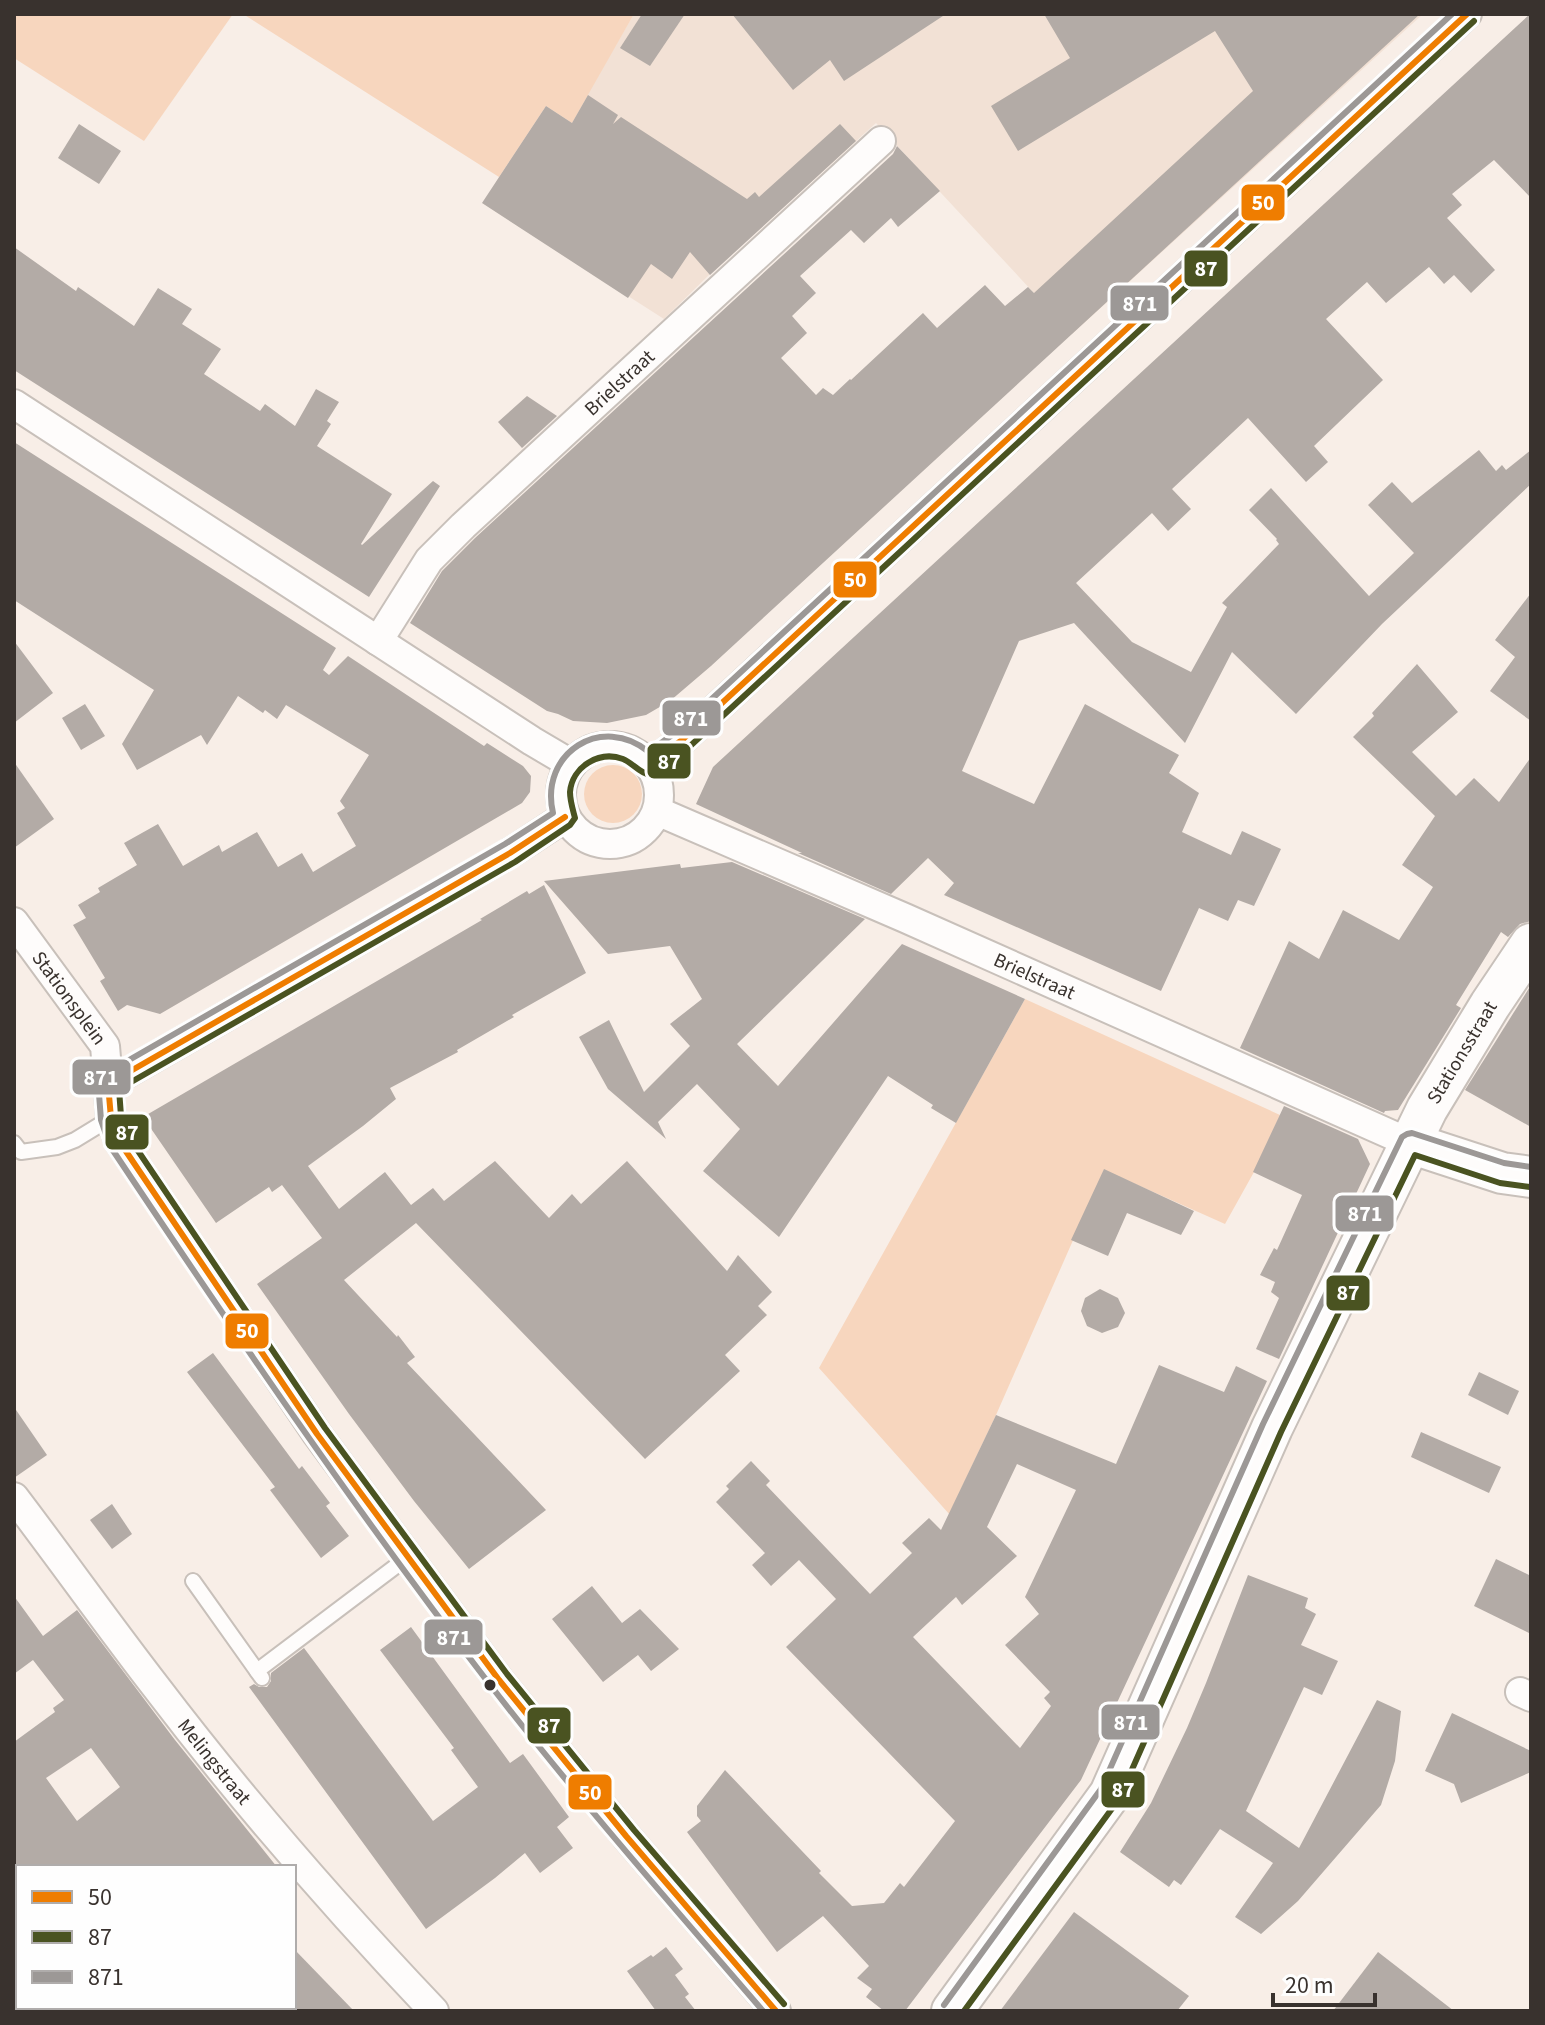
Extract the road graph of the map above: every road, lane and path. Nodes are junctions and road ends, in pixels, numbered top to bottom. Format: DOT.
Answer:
graph roads {
  1 [pos="1467,14"];
  2 [pos="881,141"];
  3 [pos="14,404"];
  4 [pos="378,641"];
  5 [pos="571,764"];
  6 [pos="649,765"];
  7 [pos="657,811"];
  8 [pos="565,817"];
  9 [pos="14,922"];
  10 [pos="1531,944"];
  11 [pos="108,1084"];
  12 [pos="111,1118"];
  13 [pos="14,1143"];
  14 [pos="1410,1143"];
  15 [pos="1531,1177"];
  16 [pos="14,1497"];
  17 [pos="408,1557"];
  18 [pos="193,1581"];
  19 [pos="434,2011"];
  20 [pos="776,2011"];
  21 [pos="952,2011"];
  1 -- 6 [label="street"];
  2 -- 4 [label="street, Brielstraat"];
  3 -- 4 [label="street"];
  4 -- 5 [label="street"];
  5 -- 6 [label="street"];
  5 -- 8 [label="street"];
  6 -- 7 [label="street"];
  7 -- 8 [label="street"];
  7 -- 14 [label="street, Brielstraat"];
  8 -- 11 [label="street"];
  9 -- 11 [label="street, Stationsplein"];
  10 -- 14 [label="street, Stationsstraat"];
  11 -- 12 [label="street, Stationsplein"];
  12 -- 13 [label="lane"];
  12 -- 17 [label="street, Stationsplein"];
  14 -- 15 [label="street"];
  14 -- 21 [label="street, Stationsstraat"];
  16 -- 19 [label="street, Melingstraat"];
  17 -- 18 [label="lane"];
  17 -- 20 [label="street, Stationsplein"];
}
